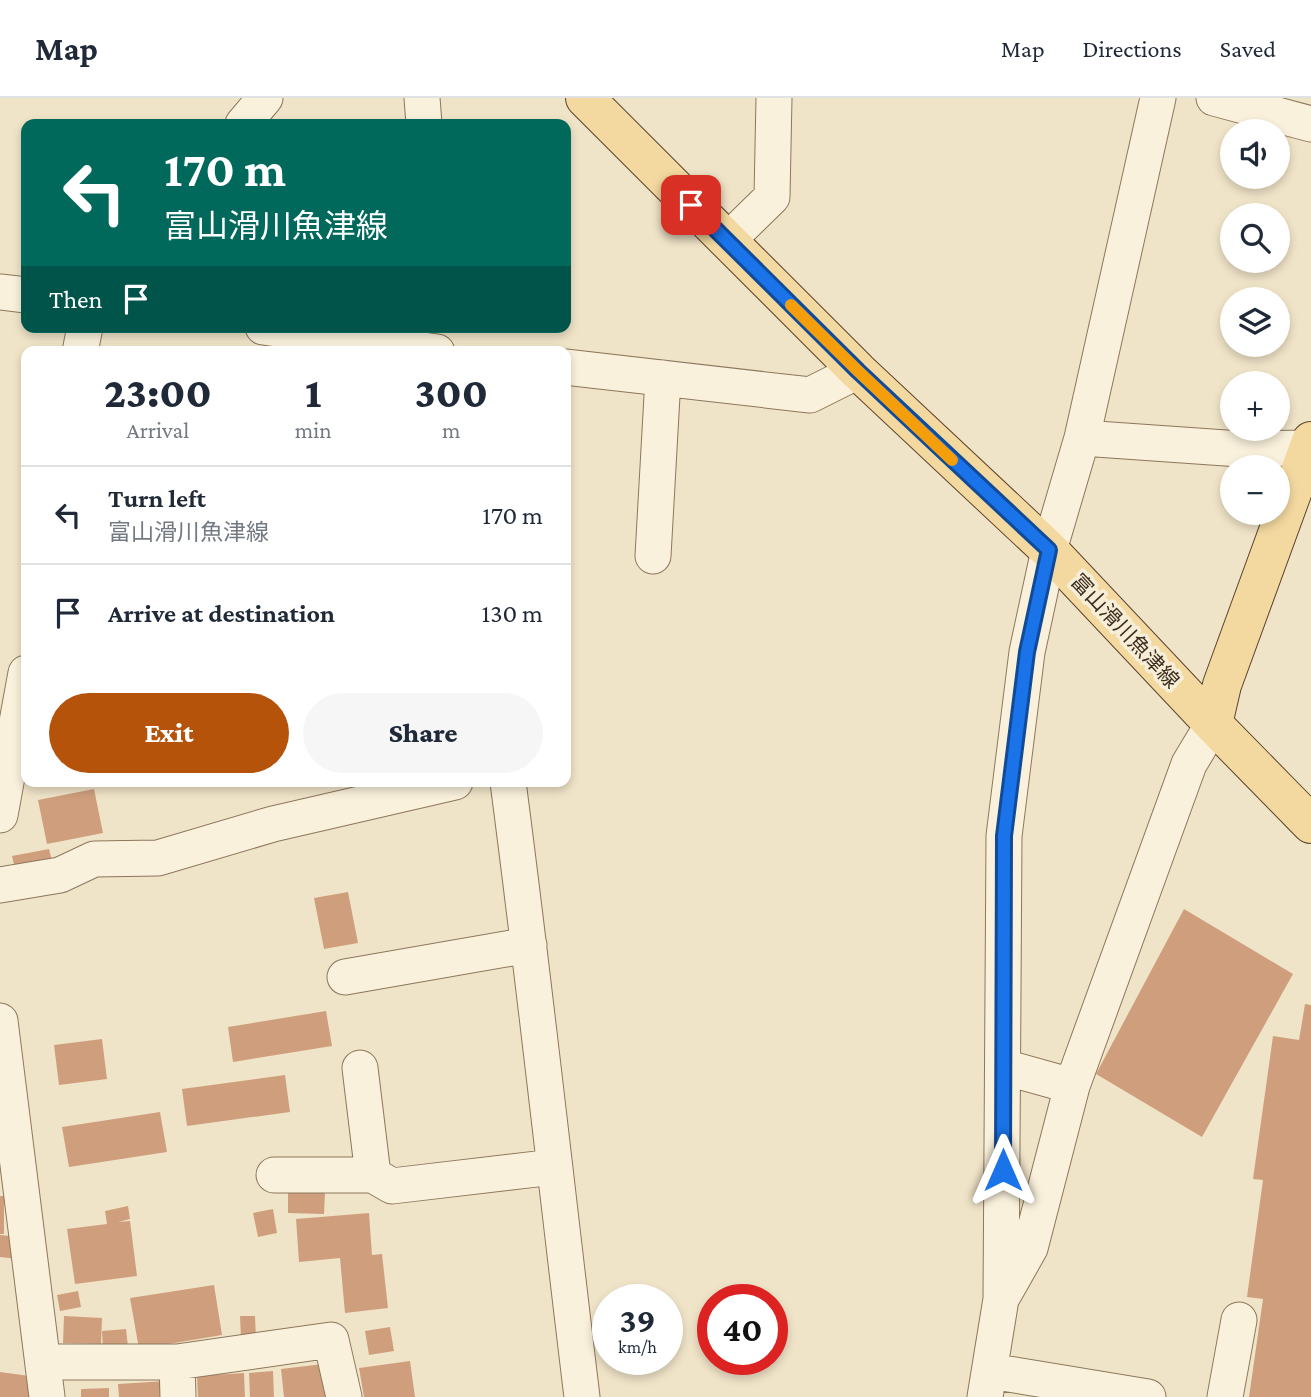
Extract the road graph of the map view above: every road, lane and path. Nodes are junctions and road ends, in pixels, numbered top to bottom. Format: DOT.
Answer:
graph roads {
  1 [pos="265,98"];
  2 [pos="422,98"];
  3 [pos="585,98"];
  4 [pos="774,98"];
  5 [pos="1158,98"];
  6 [pos="1214,98"];
  7 [pos="247,119"];
  8 [pos="424,119"];
  9 [pos="1311,124"];
  10 [pos="727,241"];
  11 [pos="0,292"];
  12 [pos="21,294"];
  13 [pos="305,333"];
  14 [pos="395,346"];
  15 [pos="571,368"];
  16 [pos="858,371"];
  17 [pos="663,378"];
  18 [pos="1082,438"];
  19 [pos="1310,445"];
  20 [pos="1049,550"];
  21 [pos="653,556"];
  22 [pos="21,700"];
  23 [pos="1213,724"];
  24 [pos="433,787"];
  25 [pos="509,787"];
  26 [pos="0,815"];
  27 [pos="1311,824"];
  28 [pos="0,885"];
  29 [pos="529,945"];
  30 [pos="345,977"];
  31 [pos="0,1021"];
  32 [pos="1004,1067"];
  33 [pos="360,1069"];
  34 [pos="1072,1086"];
  35 [pos="9,1165"];
  36 [pos="554,1167"];
  37 [pos="274,1175"];
  38 [pos="373,1175"];
  39 [pos="1001,1299"];
  40 [pos="1239,1320"];
  41 [pos="43,1362"];
  42 [pos="177,1362"];
  43 [pos="988,1384"];
  44 [pos="47,1397"];
  45 [pos="178,1397"];
  46 [pos="344,1397"];
  47 [pos="582,1397"];
  48 [pos="1148,1397"];
  49 [pos="1225,1397"];
  1 -- 7 [label="street"];
  2 -- 8 [label="street"];
  3 -- 10 [label="main road, 富山滑川魚津線"];
  4 -- 10 [label="street"];
  5 -- 18 [label="street"];
  6 -- 9 [label="street"];
  10 -- 16 [label="main road, 富山滑川魚津線"];
  11 -- 12 [label="street"];
  13 -- 14 [label="street"];
  15 -- 17 [label="street"];
  16 -- 17 [label="street"];
  16 -- 20 [label="main road, 富山滑川魚津線"];
  17 -- 21 [label="street"];
  18 -- 19 [label="street"];
  18 -- 20 [label="street"];
  19 -- 23 [label="main road"];
  20 -- 23 [label="main road, 富山滑川魚津線"];
  20 -- 32 [label="street"];
  22 -- 26 [label="street"];
  23 -- 27 [label="main road, 富山滑川魚津線"];
  23 -- 34 [label="street"];
  24 -- 28 [label="street"];
  25 -- 29 [label="street"];
  29 -- 30 [label="street"];
  29 -- 36 [label="street"];
  31 -- 35 [label="street"];
  32 -- 34 [label="street"];
  32 -- 39 [label="street"];
  33 -- 38 [label="street"];
  34 -- 39 [label="street"];
  35 -- 41 [label="street"];
  36 -- 38 [label="street"];
  36 -- 47 [label="street"];
  37 -- 38 [label="street"];
  39 -- 43 [label="street"];
  40 -- 49 [label="street"];
  41 -- 42 [label="street"];
  41 -- 44 [label="street"];
  42 -- 45 [label="street"];
  42 -- 46 [label="street"];
  43 -- 48 [label="street"];
}
